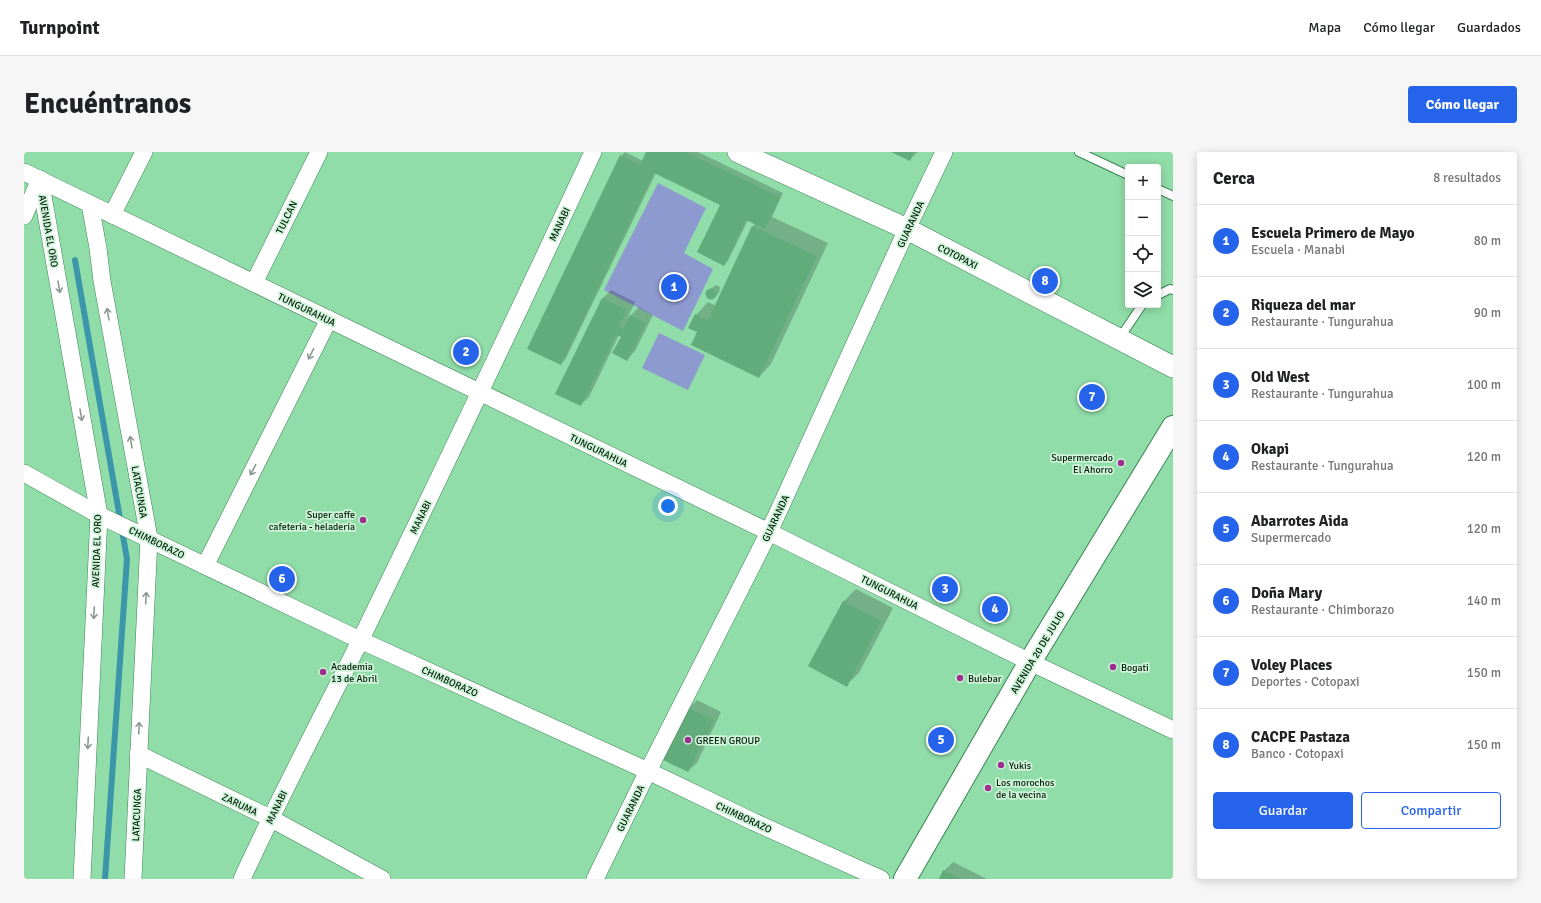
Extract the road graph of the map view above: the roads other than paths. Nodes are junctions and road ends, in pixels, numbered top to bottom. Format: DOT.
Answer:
graph roads {
  1 [pos="144,152"];
  2 [pos="319,152"];
  3 [pos="593,152"];
  4 [pos="738,152"];
  5 [pos="944,152"];
  6 [pos="1079,152"];
  7 [pos="24,172"];
  8 [pos="1125,174"];
  9 [pos="40,179"];
  10 [pos="1161,190"];
  11 [pos="1173,196"];
  12 [pos="90,204"];
  13 [pos="112,215"];
  14 [pos="24,216"];
  15 [pos="907,229"];
  16 [pos="254,283"];
  17 [pos="1173,290"];
  18 [pos="1161,294"];
  19 [pos="1140,308"];
  20 [pos="329,319"];
  21 [pos="1119,339"];
  22 [pos="1173,367"];
  23 [pos="481,392"];
  24 [pos="1173,427"];
  25 [pos="24,473"];
  26 [pos="103,517"];
  27 [pos="769,532"];
  28 [pos="144,536"];
  29 [pos="205,566"];
  30 [pos="360,640"];
  31 [pos="1030,662"];
  32 [pos="1173,730"];
  33 [pos="138,754"];
  34 [pos="648,771"];
  35 [pos="270,818"];
  36 [pos="82,879"];
  37 [pos="133,879"];
  38 [pos="242,879"];
  39 [pos="382,879"];
  40 [pos="595,879"];
  41 [pos="880,879"];
  42 [pos="905,879"];
  1 -- 13 [label="street"];
  2 -- 16 [label="street, TULCAN"];
  3 -- 23 [label="street, MANABI"];
  4 -- 15 [label="street, COTOPAXI"];
  5 -- 15 [label="street, GUARANDA"];
  6 -- 8 [label="lane"];
  7 -- 9 [label="street, TUNGURAHUA"];
  9 -- 12 [label="street, TUNGURAHUA"];
  9 -- 14 [label="street"];
  9 -- 26 [label="street, AVENIDA EL ORO, one-way"];
  10 -- 11 [label="lane"];
  12 -- 13 [label="street, TUNGURAHUA"];
  28 -- 12 [label="street, LATACUNGA, one-way"];
  13 -- 16 [label="street, TUNGURAHUA"];
  15 -- 21 [label="street, COTOPAXI"];
  15 -- 27 [label="street, GUARANDA"];
  16 -- 20 [label="street, TUNGURAHUA"];
  17 -- 18 [label="lane"];
  19 -- 21 [label="lane"];
  20 -- 23 [label="street, TUNGURAHUA"];
  20 -- 29 [label="street, one-way"];
  21 -- 22 [label="street, COTOPAXI"];
  23 -- 27 [label="street, TUNGURAHUA"];
  23 -- 30 [label="street, MANABI"];
  24 -- 31 [label="main road, AVENIDA 20 DE JULIO"];
  25 -- 26 [label="street, CHIMBORAZO"];
  26 -- 28 [label="street, CHIMBORAZO"];
  26 -- 36 [label="street, AVENIDA EL ORO, one-way"];
  27 -- 31 [label="street, TUNGURAHUA"];
  27 -- 34 [label="street, GUARANDA"];
  28 -- 29 [label="street, CHIMBORAZO"];
  33 -- 28 [label="street, LATACUNGA, one-way"];
  29 -- 30 [label="street, CHIMBORAZO"];
  30 -- 34 [label="street, CHIMBORAZO"];
  30 -- 35 [label="street, MANABI"];
  31 -- 32 [label="street, TUNGURAHUA"];
  31 -- 42 [label="main road, AVENIDA 20 DE JULIO"];
  33 -- 35 [label="street, ZARUMA"];
  33 -- 37 [label="street, LATACUNGA"];
  34 -- 40 [label="street, GUARANDA"];
  34 -- 41 [label="street, CHIMBORAZO"];
  35 -- 38 [label="street, MANABI"];
  35 -- 39 [label="street, ZARUMA"];
}
